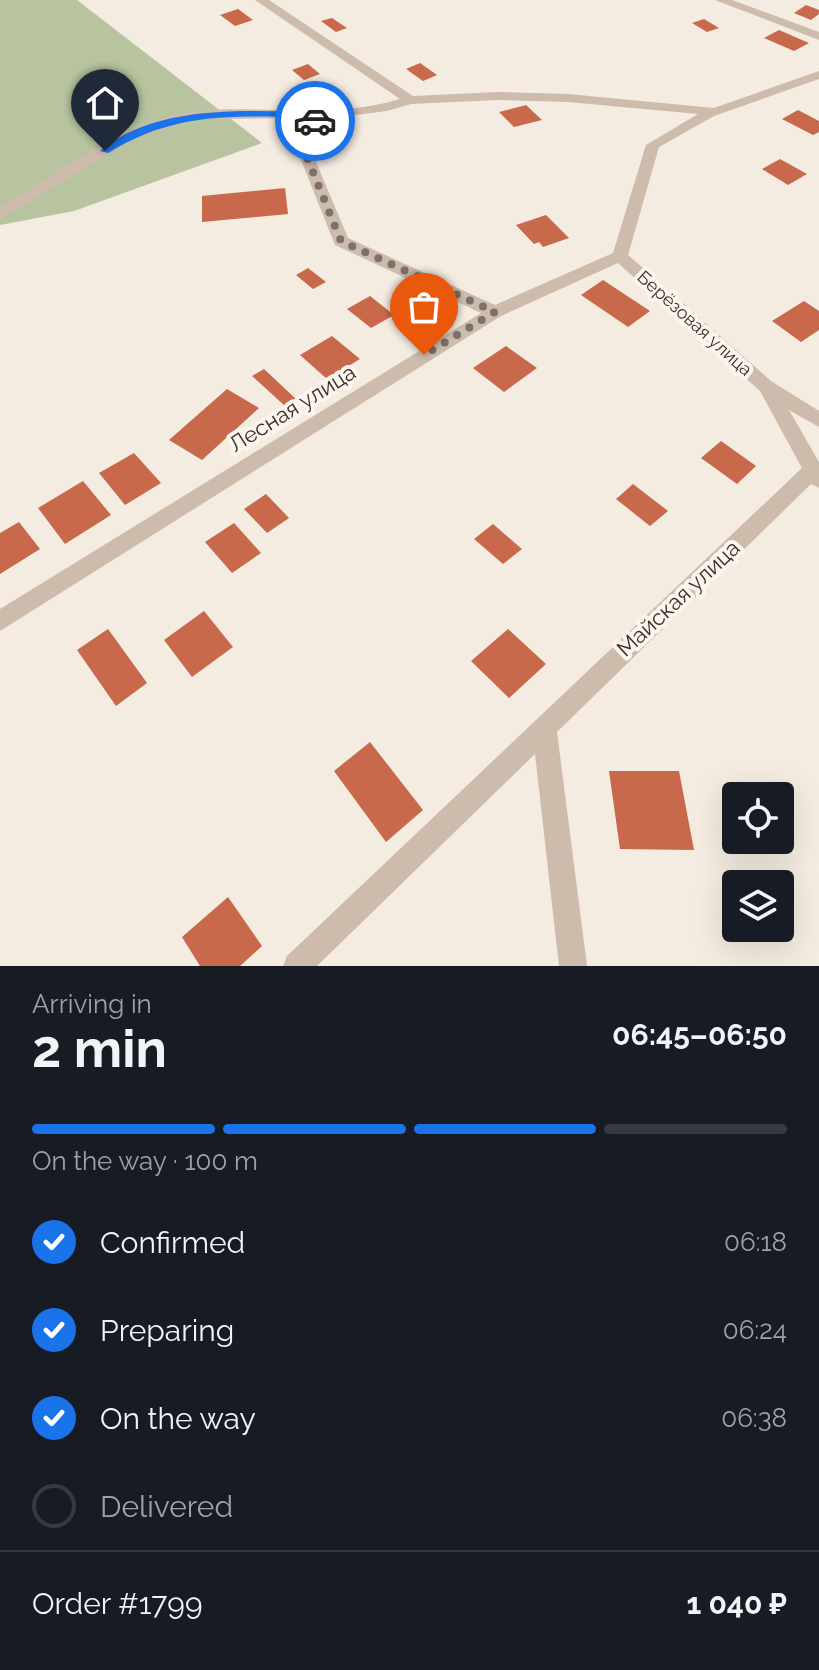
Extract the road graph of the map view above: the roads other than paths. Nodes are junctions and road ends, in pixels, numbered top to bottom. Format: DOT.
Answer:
graph roads {
  1 [pos="261,0"];
  2 [pos="721,0"];
  3 [pos="819,36"];
  4 [pos="819,75"];
  5 [pos="410,100"];
  6 [pos="715,112"];
  7 [pos="328,114"];
  8 [pos="0,214"];
  9 [pos="620,256"];
  10 [pos="495,312"];
  11 [pos="765,386"];
  12 [pos="819,420"];
  13 [pos="816,476"];
  14 [pos="0,621"];
  15 [pos="544,726"];
  16 [pos="297,966"];
  17 [pos="573,966"];
  1 -- 5 [label="street"];
  2 -- 3 [label="street"];
  4 -- 6 [label="street, Берёзовая улица"];
  5 -- 6 [label="street"];
  5 -- 7 [label="street"];
  6 -- 9 [label="street, Берёзовая улица"];
  7 -- 8 [label="street"];
  7 -- 10 [label="street"];
  9 -- 10 [label="street, Лесная улица"];
  9 -- 11 [label="street, Берёзовая улица"];
  10 -- 14 [label="street, Лесная улица"];
  11 -- 12 [label="street, Берёзовая улица"];
  11 -- 13 [label="street, Берёзовая улица"];
  13 -- 15 [label="street, Майская улица"];
  15 -- 16 [label="street, Майская улица"];
  15 -- 17 [label="street"];
}
